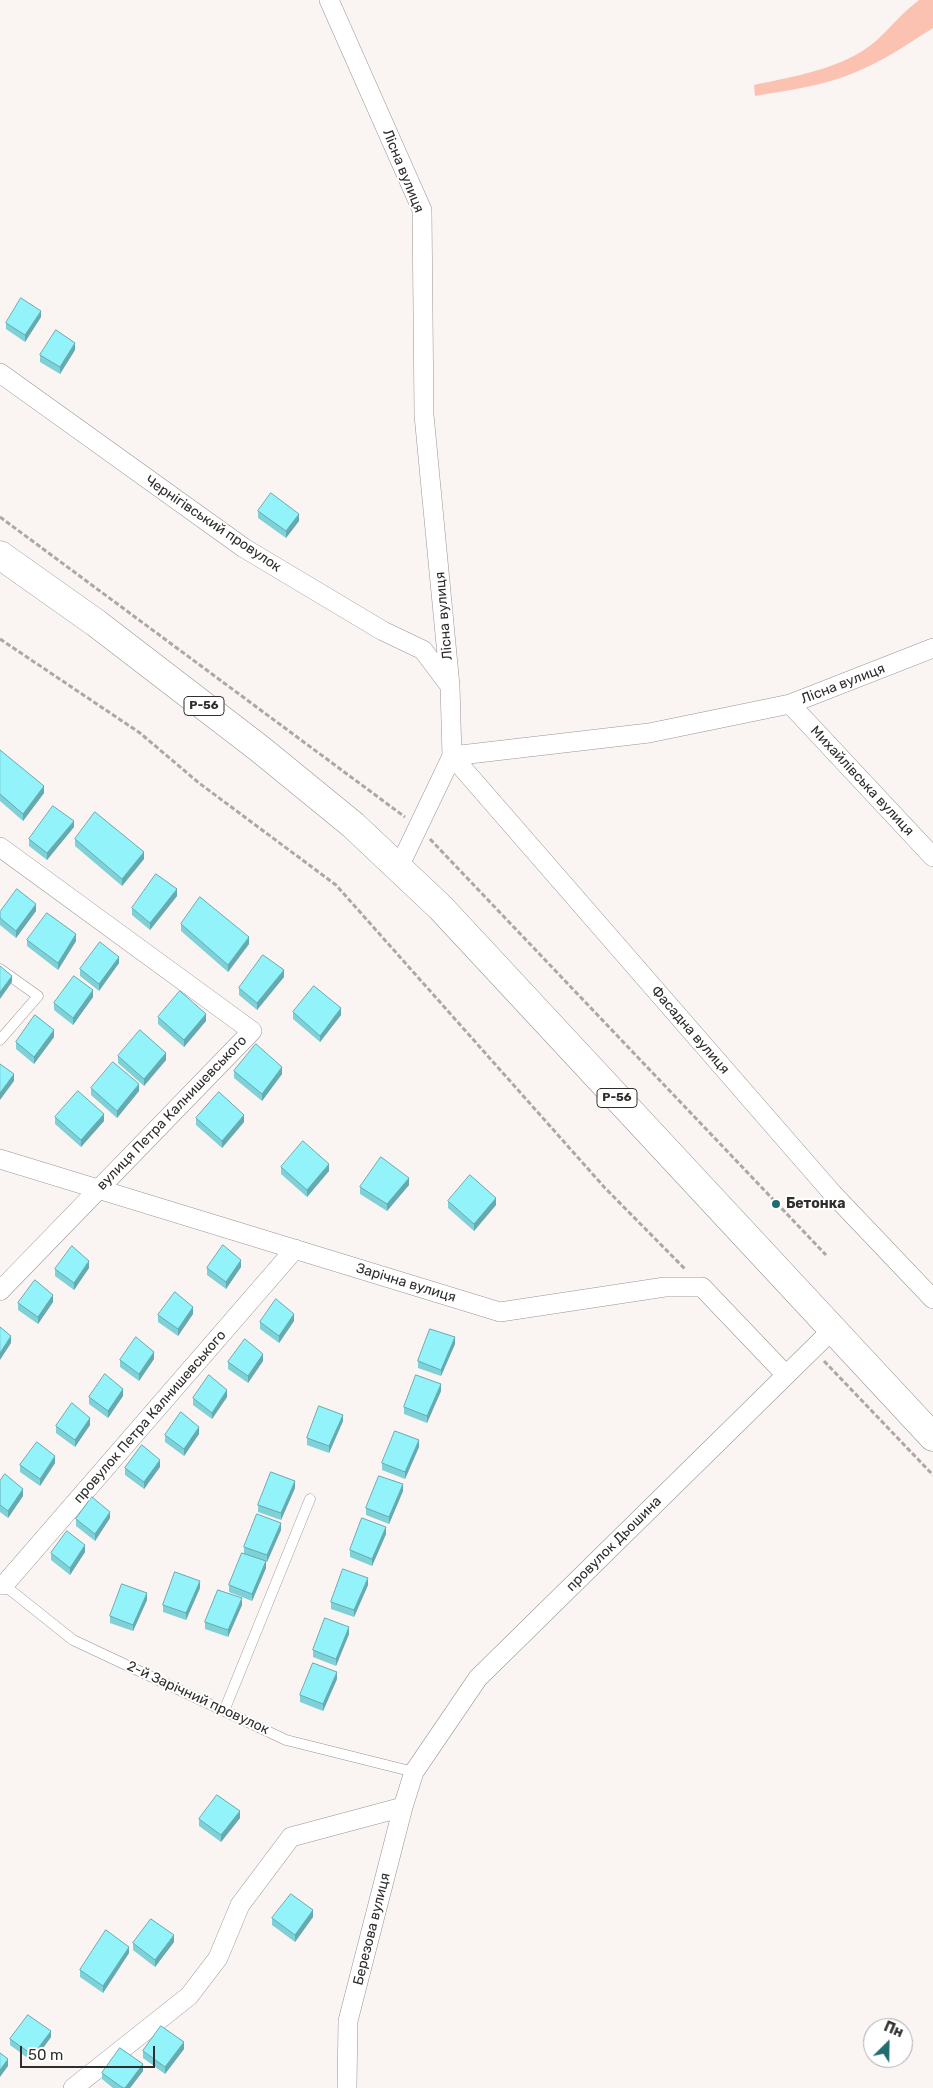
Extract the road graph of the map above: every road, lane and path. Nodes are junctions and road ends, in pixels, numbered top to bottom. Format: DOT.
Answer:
graph roads {
  1 [pos="329,0"];
  2 [pos="0,373"];
  3 [pos="0,555"];
  4 [pos="0,639"];
  5 [pos="933,648"];
  6 [pos="450,686"];
  7 [pos="790,704"];
  8 [pos="452,756"];
  9 [pos="0,846"];
  10 [pos="933,857"];
  11 [pos="398,868"];
  12 [pos="0,969"];
  13 [pos="0,1040"];
  14 [pos="0,1159"];
  15 [pos="97,1189"];
  16 [pos="295,1249"];
  17 [pos="687,1271"];
  18 [pos="0,1291"];
  19 [pos="933,1299"];
  20 [pos="832,1330"];
  21 [pos="813,1349"];
  22 [pos="786,1375"];
  23 [pos="933,1437"];
  24 [pos="933,1475"];
  25 [pos="310,1499"];
  26 [pos="2,1585"];
  27 [pos="224,1711"];
  28 [pos="414,1772"];
  29 [pos="403,1807"];
  30 [pos="74,2088"];
  31 [pos="347,2088"];
  1 -- 6 [label="street, Лісна вулиця"];
  2 -- 6 [label="street, Чернігівський провулок"];
  3 -- 11 [label="main road, Р-56"];
  4 -- 17 [label="path"];
  5 -- 7 [label="street, Лісна вулиця"];
  6 -- 8 [label="street, Лісна вулиця"];
  7 -- 8 [label="street, Лісна вулиця"];
  7 -- 10 [label="street, Михайлівська вулиця"];
  8 -- 11 [label="street"];
  8 -- 19 [label="street, Фасадна вулиця"];
  9 -- 15 [label="street, вулиця Петра Калнишевського"];
  11 -- 20 [label="main road, Р-56"];
  12 -- 13 [label="lane"];
  14 -- 15 [label="street, Зарічна вулиця"];
  15 -- 16 [label="street, Зарічна вулиця"];
  15 -- 18 [label="street, вулиця Петра Калнишевського"];
  16 -- 22 [label="street, Зарічна вулиця"];
  16 -- 26 [label="street, провулок Петра Калнишевського"];
  20 -- 21 [label="street, провулок Дьошина"];
  20 -- 23 [label="main road, Р-56"];
  21 -- 22 [label="street, провулок Дьошина"];
  21 -- 24 [label="path"];
  22 -- 28 [label="street, провулок Дьошина"];
  25 -- 27 [label="lane"];
  26 -- 27 [label="lane, 2-й Зарічний провулок"];
  27 -- 28 [label="lane, 2-й Зарічний провулок"];
  28 -- 29 [label="street, Березова вулиця"];
  29 -- 30 [label="street"];
  29 -- 31 [label="street, Березова вулиця"];
}
